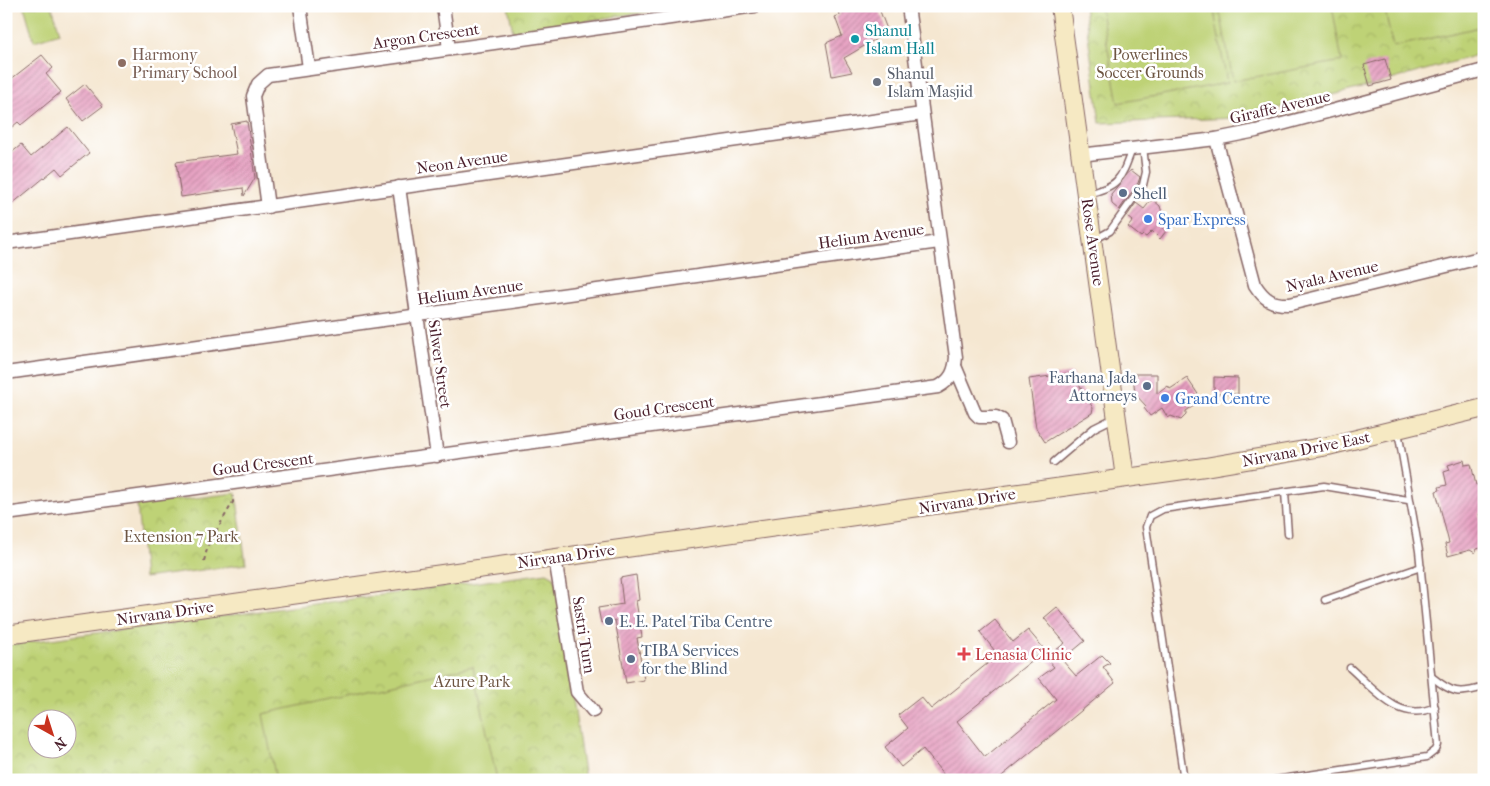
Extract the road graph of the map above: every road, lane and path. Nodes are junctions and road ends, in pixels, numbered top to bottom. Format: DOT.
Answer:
graph roads {
  1 [pos="300,6"];
  2 [pos="443,6"];
  3 [pos="755,6"];
  4 [pos="908,6"];
  5 [pos="1060,6"];
  6 [pos="449,49"];
  7 [pos="309,68"];
  8 [pos="1484,70"];
  9 [pos="922,114"];
  10 [pos="1216,138"];
  11 [pos="1138,148"];
  12 [pos="1080,155"];
  13 [pos="399,187"];
  14 [pos="1086,194"];
  15 [pos="268,207"];
  16 [pos="1092,240"];
  17 [pos="939,242"];
  18 [pos="6,243"];
  19 [pos="1484,257"];
  20 [pos="417,315"];
  21 [pos="955,366"];
  22 [pos="6,373"];
  23 [pos="1484,408"];
  24 [pos="1118,417"];
  25 [pos="1398,431"];
  26 [pos="1008,442"];
  27 [pos="437,456"];
  28 [pos="1054,462"];
  29 [pos="1125,478"];
  30 [pos="234,484"];
  31 [pos="1285,492"];
  32 [pos="1408,500"];
  33 [pos="6,514"];
  34 [pos="1288,534"];
  35 [pos="555,558"];
  36 [pos="204,561"];
  37 [pos="1421,567"];
  38 [pos="1325,600"];
  39 [pos="6,635"];
  40 [pos="1350,668"];
  41 [pos="1432,677"];
  42 [pos="1484,688"];
  43 [pos="1435,707"];
  44 [pos="593,711"];
  45 [pos="1184,780"];
  46 [pos="1275,780"];
  1 -- 7 [label="street"];
  2 -- 6 [label="street"];
  3 -- 6 [label="street, Argon Crescent"];
  4 -- 9 [label="street"];
  5 -- 12 [label="main road, Rose Avenue"];
  6 -- 7 [label="street, Argon Crescent"];
  7 -- 15 [label="street, Argon Crescent"];
  8 -- 10 [label="street, Giraffe Avenue"];
  9 -- 13 [label="street, Neon Avenue"];
  9 -- 17 [label="street"];
  10 -- 11 [label="street, Giraffe Avenue"];
  10 -- 19 [label="street, Nyala Avenue"];
  11 -- 12 [label="street, Giraffe Avenue"];
  11 -- 14 [label="lane"];
  11 -- 16 [label="lane"];
  12 -- 14 [label="main road, Rose Avenue"];
  13 -- 15 [label="street, Neon Avenue"];
  13 -- 20 [label="street, Silwer Street"];
  14 -- 16 [label="main road, Rose Avenue"];
  15 -- 18 [label="street, Neon Avenue"];
  16 -- 24 [label="main road, Rose Avenue"];
  17 -- 20 [label="street, Helium Avenue"];
  17 -- 21 [label="street"];
  20 -- 22 [label="street, Helium Avenue"];
  20 -- 27 [label="street, Silwer Street"];
  21 -- 26 [label="street"];
  21 -- 27 [label="street, Goud Crescent"];
  23 -- 25 [label="main road, Nirvana Drive East"];
  24 -- 28 [label="lane"];
  24 -- 29 [label="main road, Rose Avenue"];
  25 -- 29 [label="main road, Nirvana Drive East"];
  25 -- 32 [label="lane"];
  27 -- 30 [label="street, Goud Crescent"];
  29 -- 35 [label="main road, Nirvana Drive"];
  30 -- 33 [label="street, Goud Crescent"];
  30 -- 36 [label="path"];
  31 -- 32 [label="lane"];
  31 -- 34 [label="lane"];
  31 -- 45 [label="lane"];
  32 -- 37 [label="lane"];
  35 -- 39 [label="main road, Nirvana Drive"];
  35 -- 44 [label="street, Sastri Turn"];
  37 -- 38 [label="lane"];
  37 -- 41 [label="lane"];
  40 -- 43 [label="lane"];
  41 -- 42 [label="lane"];
  41 -- 43 [label="lane"];
  43 -- 46 [label="lane"];
}
